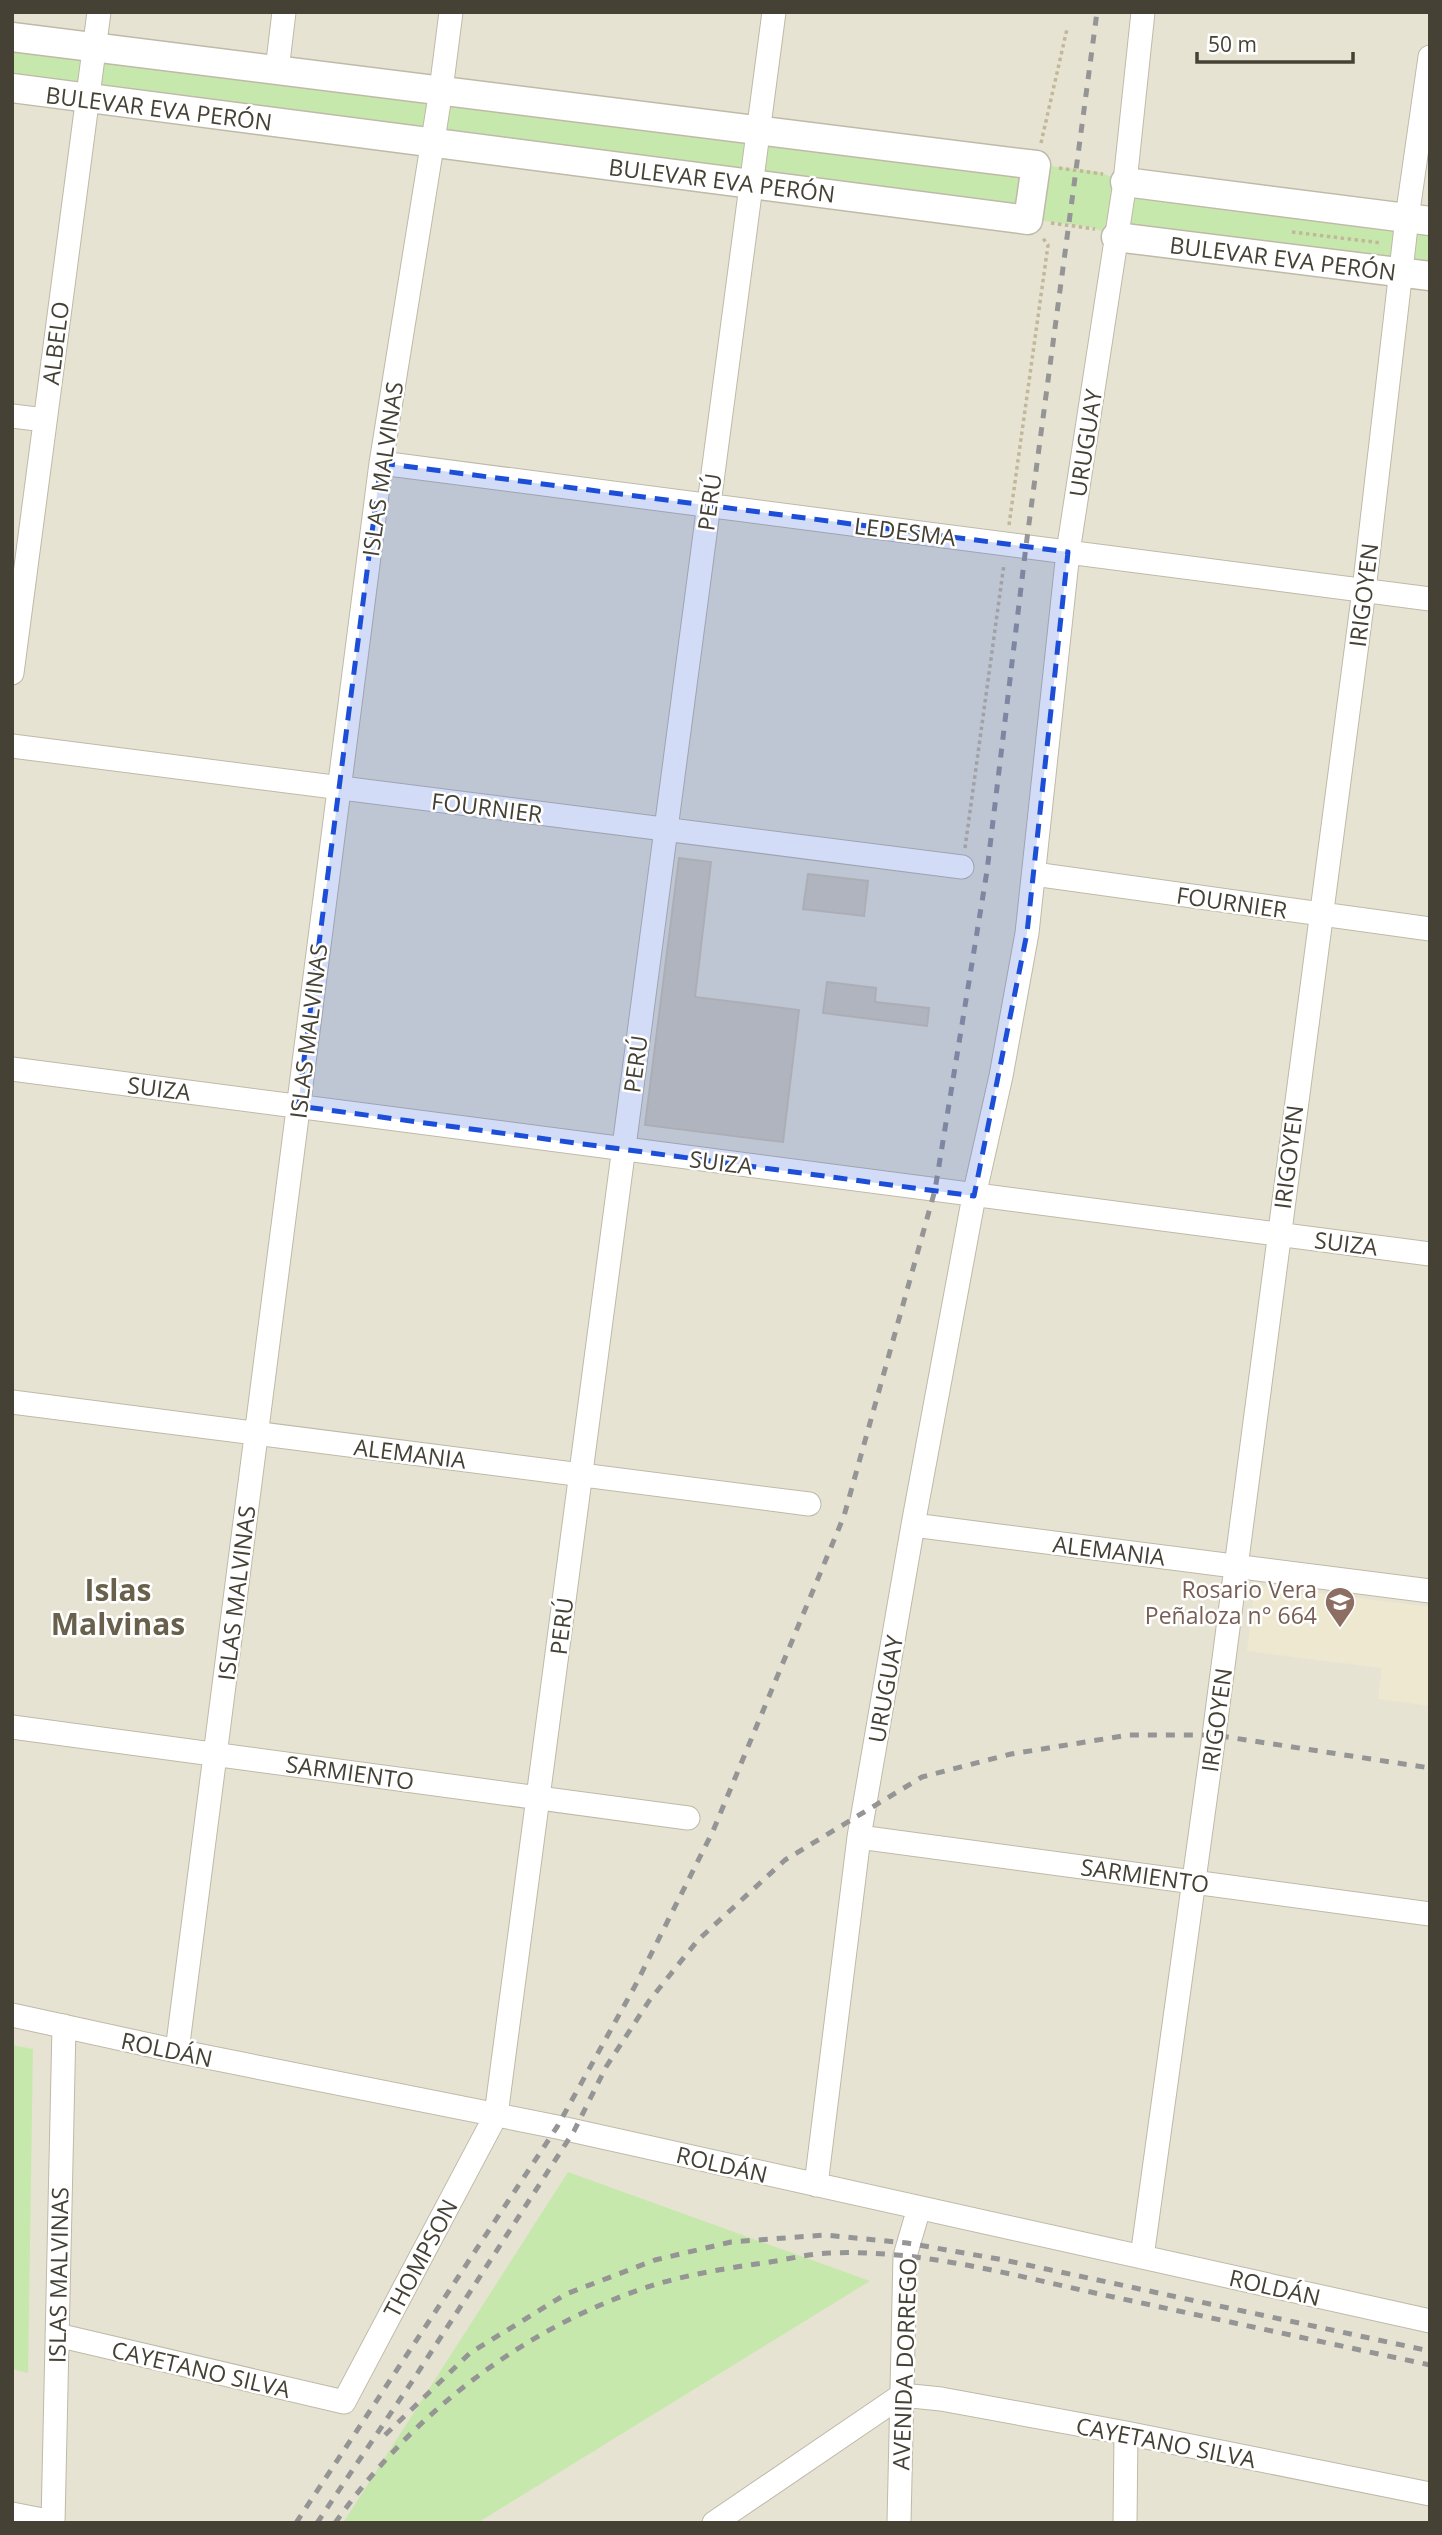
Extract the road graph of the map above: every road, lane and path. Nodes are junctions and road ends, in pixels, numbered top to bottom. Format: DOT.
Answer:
graph roads {
  1 [pos="99,12"];
  2 [pos="284,12"];
  3 [pos="451,12"];
  4 [pos="774,12"];
  5 [pos="1143,12"];
  6 [pos="1067,29"];
  7 [pos="12,37"];
  8 [pos="93,47"];
  9 [pos="1430,57"];
  10 [pos="277,70"];
  11 [pos="12,88"];
  12 [pos="441,90"];
  13 [pos="87,98"];
  14 [pos="758,130"];
  15 [pos="432,144"];
  16 [pos="1035,165"];
  17 [pos="1125,182"];
  18 [pos="751,184"];
  19 [pos="1419,219"];
  20 [pos="1028,220"];
  21 [pos="1116,237"];
  22 [pos="1402,273"];
  23 [pos="1430,276"];
  24 [pos="12,416"];
  25 [pos="45,420"];
  26 [pos="381,463"];
  27 [pos="708,506"];
  28 [pos="1068,552"];
  29 [pos="1364,590"];
  30 [pos="1430,599"];
  31 [pos="12,673"];
  32 [pos="12,746"];
  33 [pos="339,788"];
  34 [pos="666,829"];
  35 [pos="962,867"];
  36 [pos="1034,874"];
  37 [pos="1320,914"];
  38 [pos="1430,929"];
  39 [pos="12,1069"];
  40 [pos="298,1106"];
  41 [pos="624,1149"];
  42 [pos="974,1196"];
  43 [pos="1279,1234"];
  44 [pos="1430,1254"];
  45 [pos="12,1402"];
  46 [pos="256,1433"];
  47 [pos="580,1475"];
  48 [pos="809,1504"];
  49 [pos="913,1525"];
  50 [pos="1235,1567"];
  51 [pos="1430,1591"];
  52 [pos="12,1727"];
  53 [pos="215,1754"];
  54 [pos="538,1798"];
  55 [pos="688,1818"];
  56 [pos="859,1837"];
  57 [pos="1193,1881"];
  58 [pos="1430,1914"];
  59 [pos="12,2015"];
  60 [pos="64,2026"];
  61 [pos="177,2051"];
  62 [pos="496,2115"];
  63 [pos="816,2185"];
  64 [pos="919,2208"];
  65 [pos="1142,2257"];
  66 [pos="1430,2321"];
  67 [pos="57,2335"];
  68 [pos="902,2395"];
  69 [pos="344,2402"];
  70 [pos="1126,2433"];
  71 [pos="1430,2494"];
  72 [pos="12,2514"];
  73 [pos="53,2522"];
  74 [pos="714,2523"];
  75 [pos="899,2523"];
  76 [pos="1125,2523"];
  1 -- 8 [label="street, ALBELO"];
  2 -- 10 [label="street"];
  3 -- 12 [label="street, ISLAS MALVINAS"];
  4 -- 14 [label="street, PERÚ"];
  5 -- 17 [label="street, URUGUAY"];
  6 -- 16 [label="path"];
  7 -- 8 [label="street"];
  8 -- 10 [label="street"];
  8 -- 13 [label="street, ALBELO"];
  9 -- 19 [label="street, IRIGOYEN"];
  10 -- 12 [label="street"];
  11 -- 13 [label="street, BULEVAR EVA PERÓN"];
  12 -- 14 [label="street"];
  12 -- 15 [label="street, ISLAS MALVINAS"];
  13 -- 15 [label="street, BULEVAR EVA PERÓN"];
  13 -- 25 [label="street, ALBELO"];
  14 -- 16 [label="street"];
  14 -- 18 [label="street, PERÚ"];
  15 -- 18 [label="street, BULEVAR EVA PERÓN"];
  15 -- 26 [label="street, ISLAS MALVINAS"];
  16 -- 17 [label="path"];
  16 -- 20 [label="street"];
  17 -- 19 [label="street"];
  17 -- 21 [label="street, URUGUAY"];
  18 -- 20 [label="street, BULEVAR EVA PERÓN"];
  18 -- 27 [label="street, PERÚ"];
  19 -- 22 [label="street, IRIGOYEN"];
  20 -- 21 [label="path"];
  21 -- 22 [label="street, BULEVAR EVA PERÓN"];
  21 -- 28 [label="street, URUGUAY"];
  22 -- 23 [label="street, BULEVAR EVA PERÓN"];
  22 -- 29 [label="street, IRIGOYEN"];
  24 -- 25 [label="street"];
  25 -- 31 [label="street, ALBELO"];
  26 -- 27 [label="street, LEDESMA"];
  26 -- 33 [label="street, ISLAS MALVINAS"];
  27 -- 28 [label="street, LEDESMA"];
  27 -- 34 [label="street, PERÚ"];
  28 -- 29 [label="street, LEDESMA"];
  28 -- 36 [label="street, URUGUAY"];
  29 -- 30 [label="street, LEDESMA"];
  29 -- 37 [label="street, IRIGOYEN"];
  32 -- 33 [label="street, FOURNIER"];
  33 -- 34 [label="street, FOURNIER"];
  33 -- 40 [label="street, ISLAS MALVINAS"];
  34 -- 35 [label="street, FOURNIER"];
  34 -- 41 [label="street, PERÚ"];
  36 -- 37 [label="street, FOURNIER"];
  36 -- 42 [label="street, URUGUAY"];
  37 -- 38 [label="street, FOURNIER"];
  37 -- 43 [label="street, IRIGOYEN"];
  39 -- 40 [label="street, SUIZA"];
  40 -- 41 [label="street, SUIZA"];
  40 -- 46 [label="street, ISLAS MALVINAS"];
  41 -- 42 [label="street, SUIZA"];
  41 -- 47 [label="street, PERÚ"];
  42 -- 43 [label="street, SUIZA"];
  42 -- 49 [label="street, URUGUAY"];
  43 -- 44 [label="street, SUIZA"];
  43 -- 50 [label="street, IRIGOYEN"];
  45 -- 46 [label="street, ALEMANIA"];
  46 -- 47 [label="street, ALEMANIA"];
  46 -- 53 [label="street, ISLAS MALVINAS"];
  47 -- 48 [label="street, ALEMANIA"];
  47 -- 54 [label="street, PERÚ"];
  49 -- 50 [label="street, ALEMANIA"];
  49 -- 56 [label="street, URUGUAY"];
  50 -- 51 [label="street, ALEMANIA"];
  50 -- 57 [label="street, IRIGOYEN"];
  52 -- 53 [label="street, SARMIENTO"];
  53 -- 54 [label="street, SARMIENTO"];
  53 -- 61 [label="street, ISLAS MALVINAS"];
  54 -- 55 [label="street, SARMIENTO"];
  54 -- 62 [label="street, PERÚ"];
  56 -- 57 [label="street, SARMIENTO"];
  56 -- 63 [label="street, URUGUAY"];
  57 -- 58 [label="street, SARMIENTO"];
  57 -- 65 [label="street, IRIGOYEN"];
  59 -- 60 [label="street, ROLDÁN"];
  60 -- 61 [label="street, ROLDÁN"];
  60 -- 67 [label="street, ISLAS MALVINAS"];
  61 -- 62 [label="street, ROLDÁN"];
  62 -- 63 [label="street, ROLDÁN"];
  62 -- 69 [label="street, THOMPSON"];
  63 -- 64 [label="street, ROLDÁN"];
  64 -- 65 [label="street, ROLDÁN"];
  64 -- 68 [label="street, AVENIDA DORREGO"];
  65 -- 66 [label="street, ROLDÁN"];
  67 -- 69 [label="street, CAYETANO SILVA"];
  67 -- 73 [label="street, ISLAS MALVINAS"];
  68 -- 70 [label="street, CAYETANO SILVA"];
  68 -- 74 [label="street"];
  68 -- 75 [label="street, AVENIDA DORREGO"];
  70 -- 71 [label="street, CAYETANO SILVA"];
  70 -- 76 [label="street"];
  72 -- 73 [label="street"];
}
